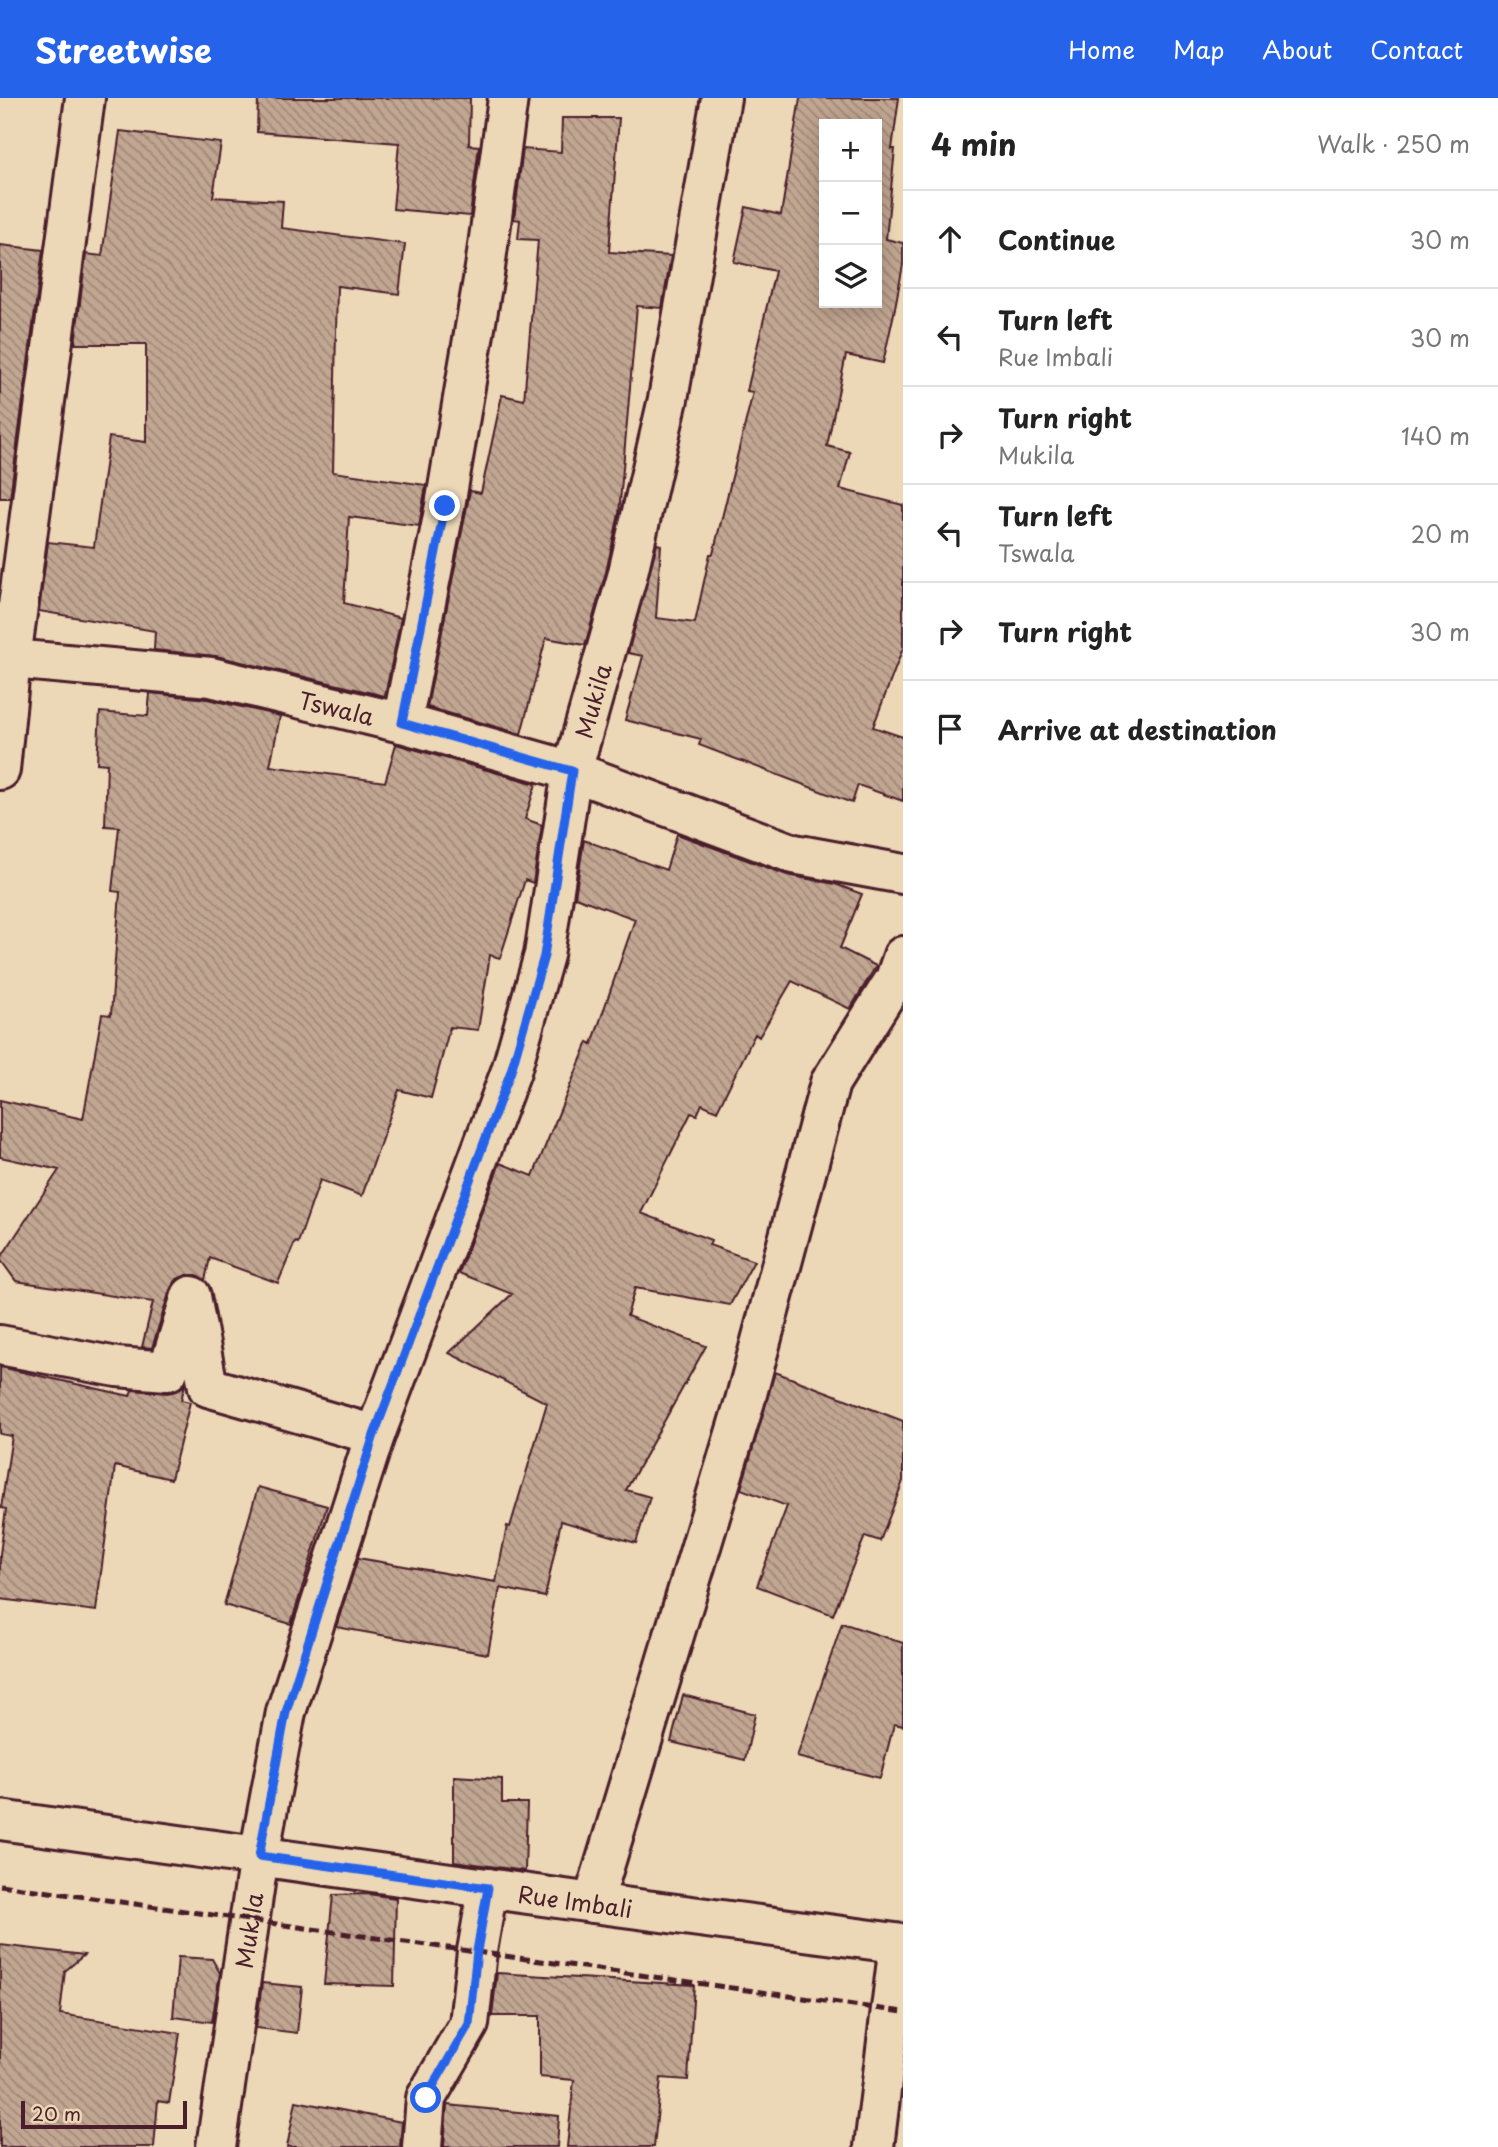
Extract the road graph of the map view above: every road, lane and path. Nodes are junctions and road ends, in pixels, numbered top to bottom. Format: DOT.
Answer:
graph roads {
  1 [pos="85,98"];
  2 [pos="508,98"];
  3 [pos="721,98"];
  4 [pos="6,659"];
  5 [pos="402,723"];
  6 [pos="0,771"];
  7 [pos="572,771"];
  8 [pos="903,874"];
  9 [pos="903,956"];
  10 [pos="0,1345"];
  11 [pos="374,1435"];
  12 [pos="0,1820"];
  13 [pos="259,1856"];
  14 [pos="488,1888"];
  15 [pos="593,1903"];
  16 [pos="901,1944"];
  17 [pos="216,2147"];
  18 [pos="422,2147"];
  19 [pos="874,2147"];
  1 -- 4 [label="street"];
  2 -- 5 [label="street"];
  3 -- 7 [label="street, Mukila"];
  4 -- 5 [label="street, Tswala"];
  4 -- 6 [label="street"];
  5 -- 7 [label="street, Tswala"];
  7 -- 8 [label="street, Tswala"];
  7 -- 11 [label="street, Mukila"];
  9 -- 15 [label="street"];
  10 -- 11 [label="street"];
  11 -- 13 [label="street, Mukila"];
  12 -- 13 [label="street, Rue Imbali"];
  13 -- 14 [label="street, Rue Imbali"];
  13 -- 17 [label="street, Mukila"];
  14 -- 15 [label="street, Rue Imbali"];
  14 -- 18 [label="street"];
  15 -- 16 [label="street, Rue Imbali"];
  16 -- 19 [label="street"];
}
